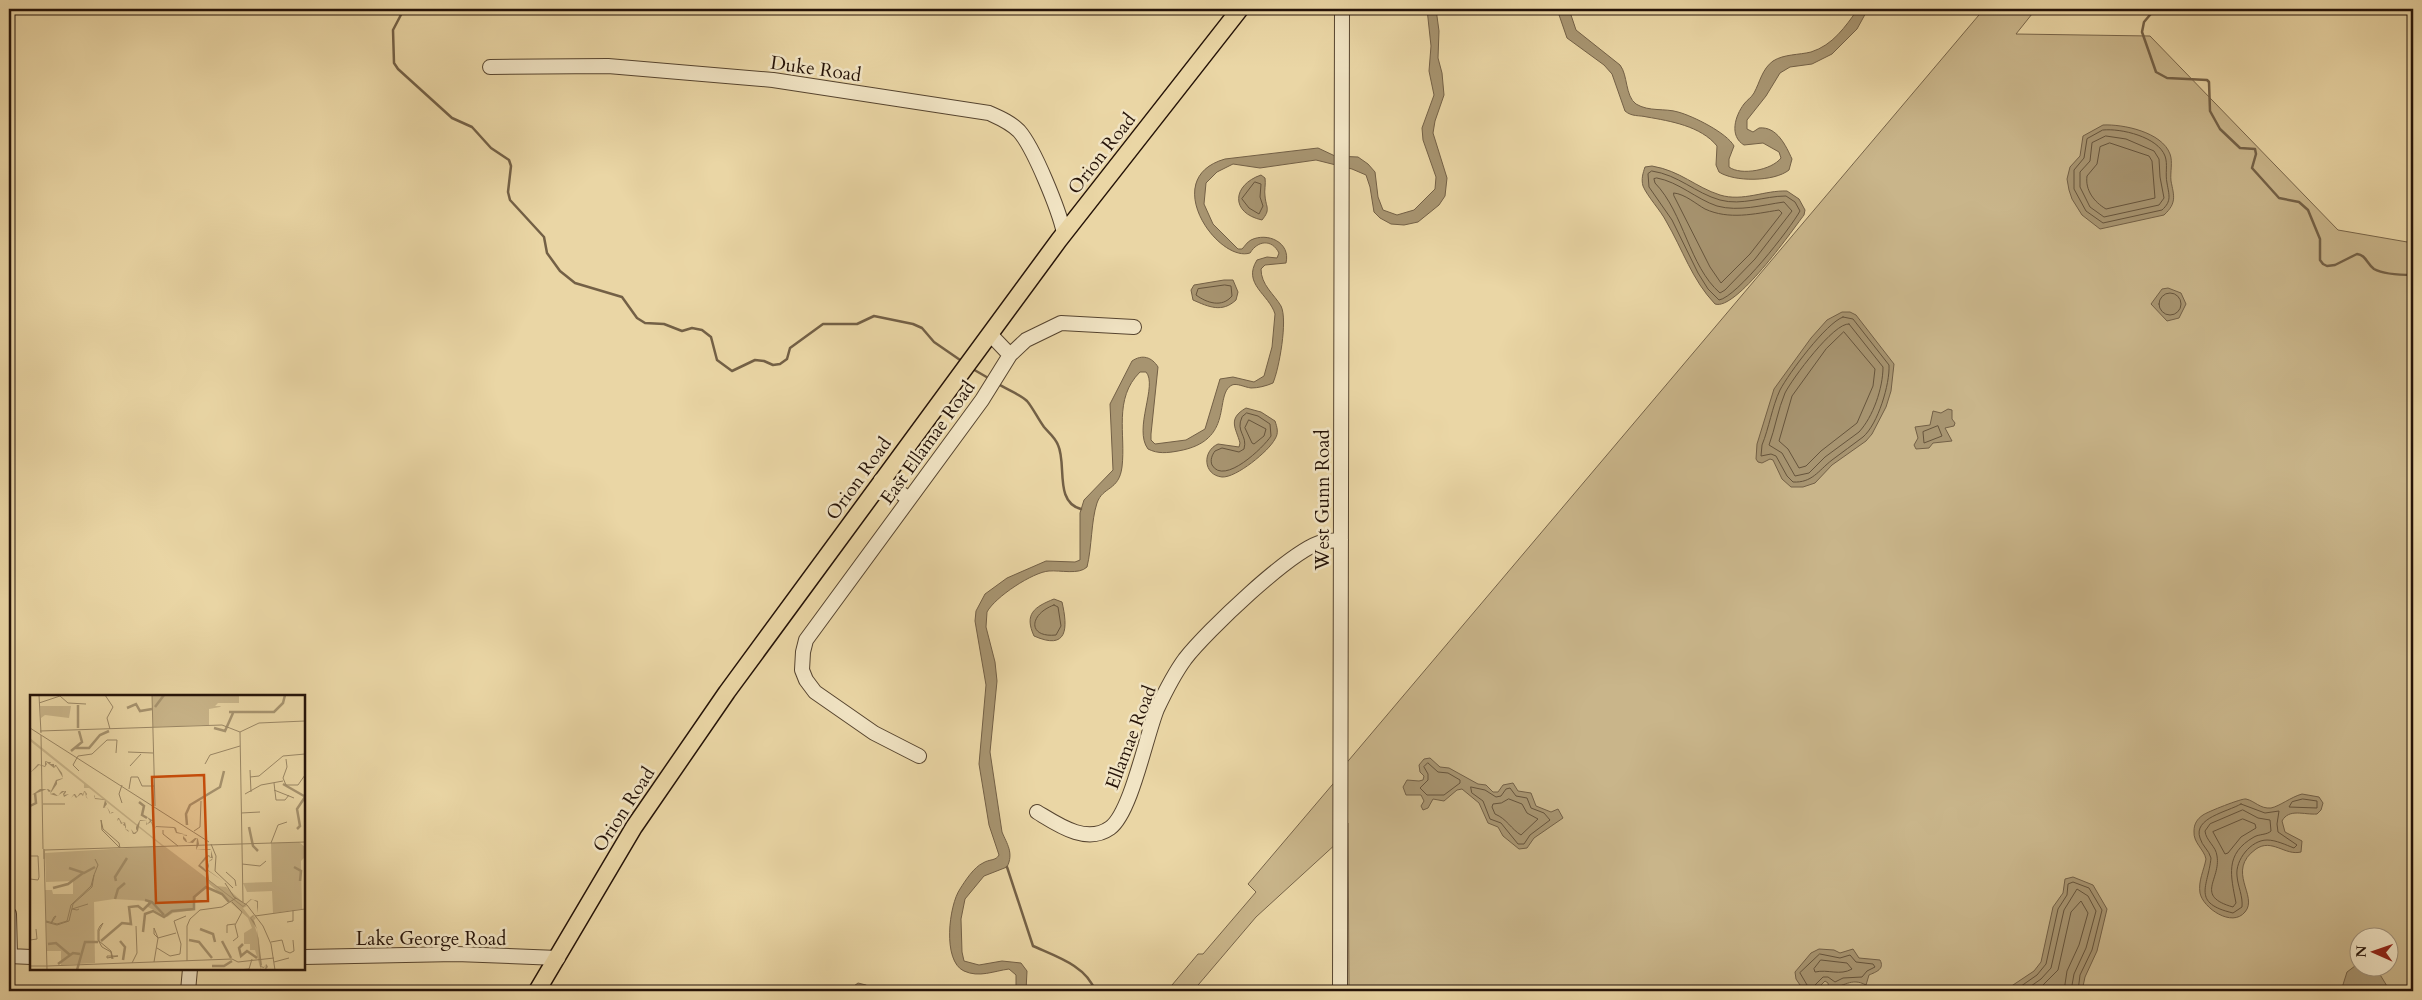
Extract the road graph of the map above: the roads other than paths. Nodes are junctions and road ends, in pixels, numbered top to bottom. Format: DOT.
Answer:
graph roads {
  1 [pos="1240,9"];
  2 [pos="1342,9"];
  3 [pos="490,67"];
  4 [pos="1064,233"];
  5 [pos="1134,327"];
  6 [pos="990,334"];
  7 [pos="1010,355"];
  8 [pos="881,480"];
  9 [pos="908,498"];
  10 [pos="1341,540"];
  11 [pos="919,756"];
  12 [pos="1037,812"];
  13 [pos="9,914"];
  14 [pos="10,956"];
  15 [pos="30,957"];
  16 [pos="305,957"];
  17 [pos="558,958"];
  18 [pos="190,970"];
  19 [pos="188,991"];
  20 [pos="537,991"];
  21 [pos="1340,991"];
  1 -- 4 [label="main road, Orion Road"];
  2 -- 10 [label="street, West Gunn Road"];
  3 -- 4 [label="street, Duke Road"];
  4 -- 6 [label="main road, Orion Road"];
  5 -- 7 [label="street, East Ellamae Road"];
  6 -- 7 [label="street"];
  6 -- 8 [label="main road, Orion Road"];
  7 -- 9 [label="street, East Ellamae Road"];
  8 -- 9 [label="street"];
  8 -- 17 [label="main road, Orion Road"];
  9 -- 11 [label="street, East Ellamae Road"];
  10 -- 12 [label="street, Ellamae Road"];
  10 -- 21 [label="street, West Gunn Road"];
  13 -- 14 [label="street"];
  14 -- 15 [label="street"];
  16 -- 17 [label="street, Lake George Road"];
  17 -- 20 [label="main road, Orion Road"];
  18 -- 19 [label="street"];
}
